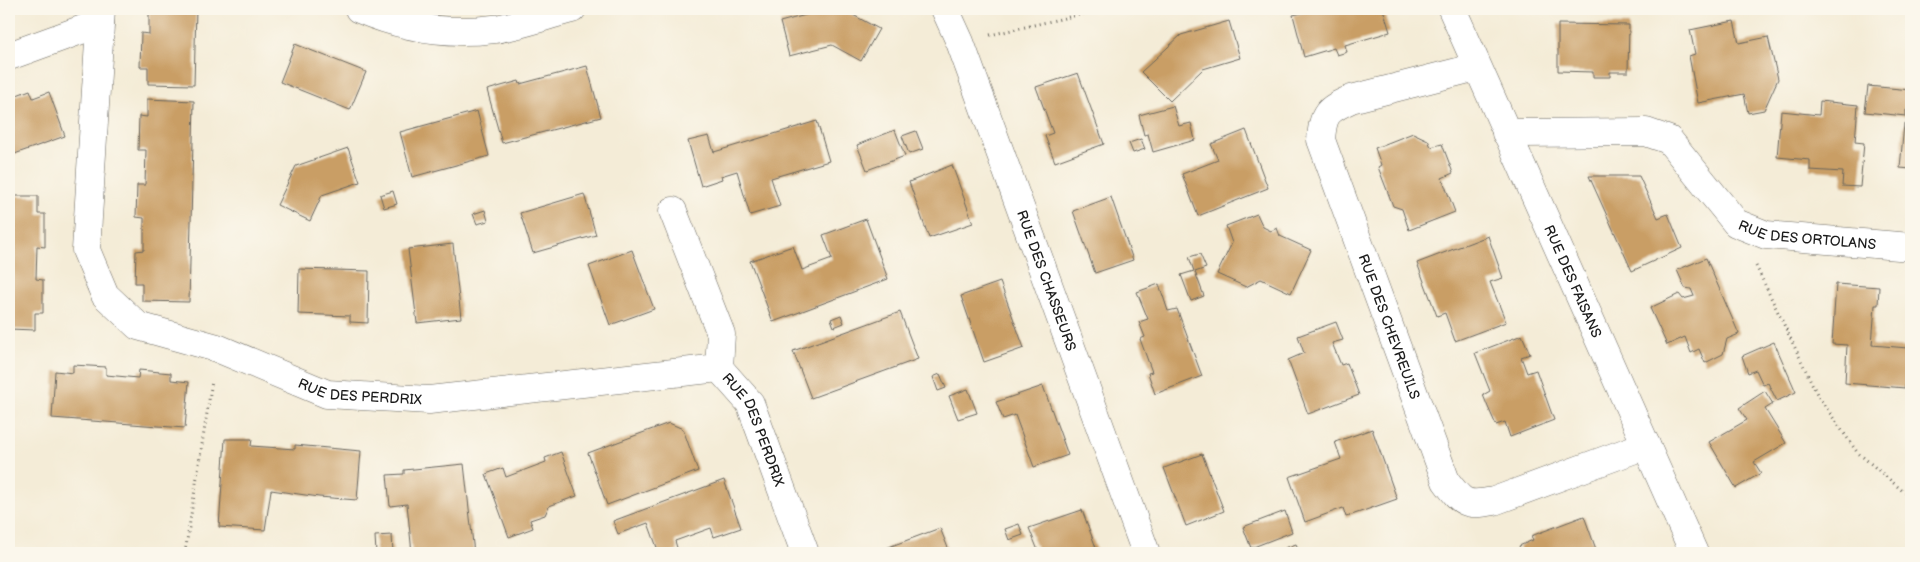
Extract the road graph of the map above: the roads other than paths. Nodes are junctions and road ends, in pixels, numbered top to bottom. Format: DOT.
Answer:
graph roads {
  1 [pos="359,9"];
  2 [pos="572,9"];
  3 [pos="945,9"];
  4 [pos="1452,9"];
  5 [pos="100,16"];
  6 [pos="9,56"];
  7 [pos="1477,67"];
  8 [pos="1506,133"];
  9 [pos="673,212"];
  10 [pos="1911,247"];
  11 [pos="718,368"];
  12 [pos="1646,445"];
  13 [pos="805,553"];
  14 [pos="1146,553"];
  15 [pos="1694,553"];
  1 -- 2 [label="street"];
  3 -- 14 [label="street, RUE DES CHASSEURS"];
  4 -- 7 [label="street, RUE DES FAISANS"];
  5 -- 6 [label="street"];
  5 -- 11 [label="street, RUE DES PERDRIX"];
  7 -- 8 [label="street, RUE DES FAISANS"];
  7 -- 12 [label="street, RUE DES CHEVREUILS"];
  8 -- 10 [label="street, RUE DES ORTOLANS"];
  8 -- 12 [label="street, RUE DES FAISANS"];
  9 -- 11 [label="street"];
  11 -- 13 [label="street, RUE DES PERDRIX"];
  12 -- 15 [label="street, RUE DES FAISANS"];
}
